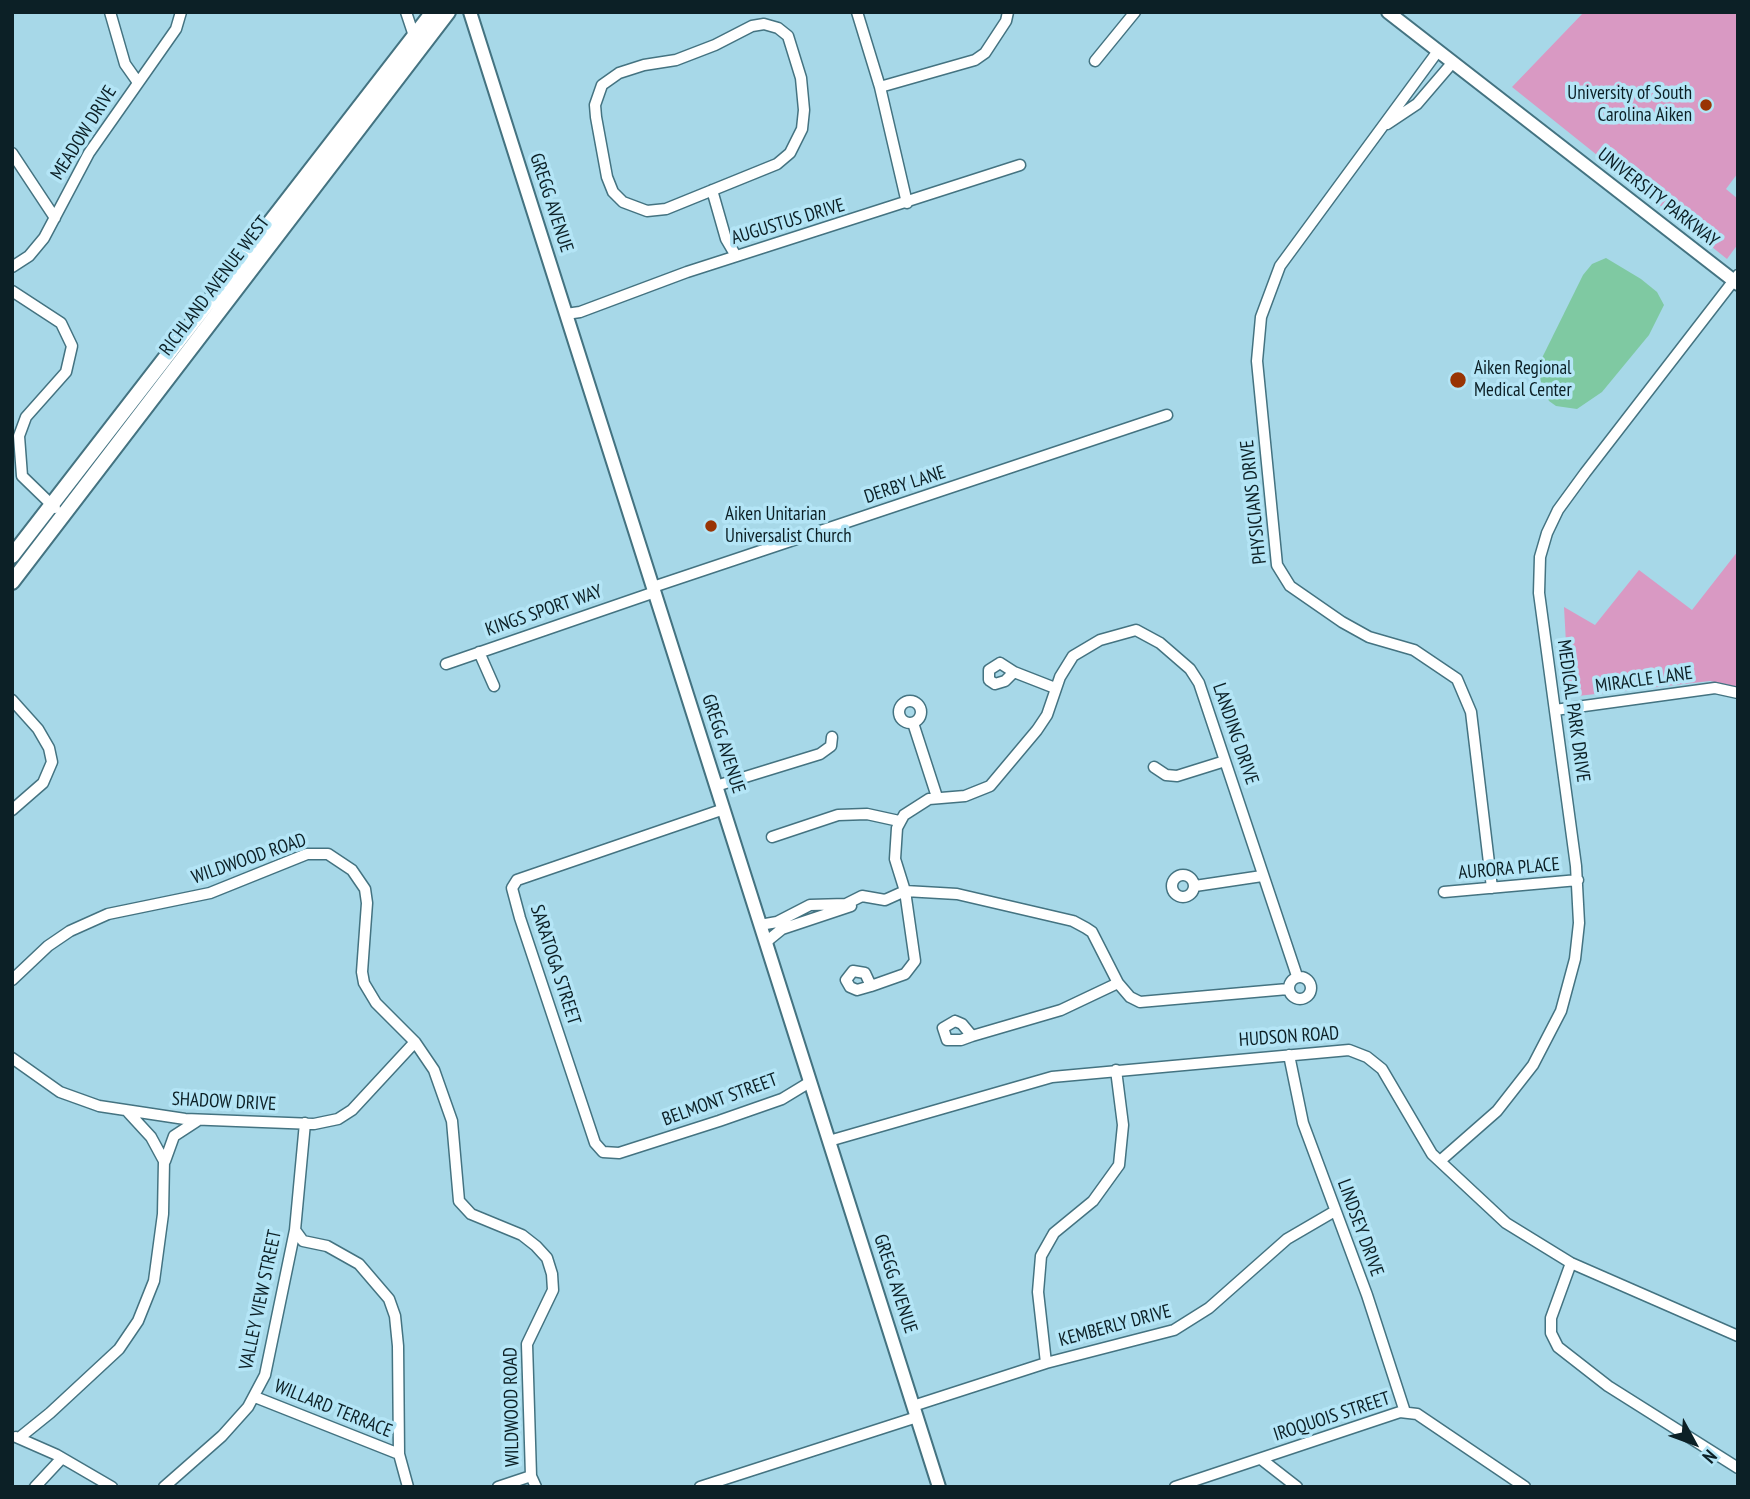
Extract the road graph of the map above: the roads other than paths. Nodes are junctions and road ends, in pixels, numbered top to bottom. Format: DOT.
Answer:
graph roads {
  1 [pos="110,12"];
  2 [pos="181,12"];
  3 [pos="406,12"];
  4 [pos="433,12"];
  5 [pos="448,12"];
  6 [pos="470,12"];
  7 [pos="857,12"];
  8 [pos="1008,12"];
  9 [pos="1135,12"];
  10 [pos="1388,12"];
  11 [pos="418,42"];
  12 [pos="1438,51"];
  13 [pos="1095,61"];
  14 [pos="1453,62"];
  15 [pos="137,82"];
  16 [pos="880,87"];
  17 [pos="1383,125"];
  18 [pos="12,153"];
  19 [pos="1020,165"];
  20 [pos="712,190"];
  21 [pos="907,203"];
  22 [pos="55,218"];
  23 [pos="736,256"];
  24 [pos="12,267"];
  25 [pos="1736,280"];
  26 [pos="12,291"];
  27 [pos="566,314"];
  28 [pos="1167,415"];
  29 [pos="52,506"];
  30 [pos="63,516"];
  31 [pos="12,556"];
  32 [pos="12,582"];
  33 [pos="654,590"];
  34 [pos="478,652"];
  35 [pos="446,664"];
  36 [pos="1014,672"];
  37 [pos="494,686"];
  38 [pos="1055,688"];
  39 [pos="1738,693"];
  40 [pos="12,700"];
  41 [pos="1555,710"];
  42 [pos="914,723"];
  43 [pos="832,737"];
  44 [pos="1225,761"];
  45 [pos="1154,766"];
  46 [pos="716,786"];
  47 [pos="937,797"];
  48 [pos="12,810"];
  49 [pos="724,810"];
  50 [pos="899,821"];
  51 [pos="772,837"];
  52 [pos="1262,876"];
  53 [pos="1578,880"];
  54 [pos="1195,886"];
  55 [pos="1492,888"];
  56 [pos="905,891"];
  57 [pos="1444,892"];
  58 [pos="862,896"];
  59 [pos="761,925"];
  60 [pos="766,942"];
  61 [pos="1297,976"];
  62 [pos="12,980"];
  63 [pos="1118,983"];
  64 [pos="871,986"];
  65 [pos="1288,989"];
  66 [pos="972,1036"];
  67 [pos="415,1042"];
  68 [pos="1289,1055"];
  69 [pos="12,1058"];
  70 [pos="1116,1070"];
  71 [pos="810,1082"];
  72 [pos="128,1112"];
  73 [pos="198,1120"];
  74 [pos="305,1123"];
  75 [pos="829,1141"];
  76 [pos="639,1147"];
  77 [pos="164,1161"];
  78 [pos="1440,1161"];
  79 [pos="1335,1211"];
  80 [pos="295,1230"];
  81 [pos="1571,1263"];
  82 [pos="1738,1336"];
  83 [pos="1046,1363"];
  84 [pos="255,1397"];
  85 [pos="915,1411"];
  86 [pos="1405,1412"];
  87 [pos="15,1437"];
  88 [pos="399,1454"];
  89 [pos="62,1458"];
  90 [pos="1261,1459"];
  91 [pos="1738,1468"];
  92 [pos="1211,1475"];
  93 [pos="531,1476"];
  94 [pos="35,1487"];
  95 [pos="112,1487"];
  96 [pos="164,1487"];
  97 [pos="408,1487"];
  98 [pos="498,1487"];
  99 [pos="536,1487"];
  100 [pos="701,1487"];
  101 [pos="939,1487"];
  102 [pos="1175,1487"];
  103 [pos="1215,1487"];
  104 [pos="1297,1487"];
  105 [pos="1525,1487"];
  1 -- 15 [label="street"];
  2 -- 15 [label="street, MEADOW DRIVE"];
  3 -- 11 [label="street"];
  4 -- 11 [label="main road, RICHLAND AVENUE WEST"];
  5 -- 11 [label="main road, RICHLAND AVENUE WEST"];
  6 -- 27 [label="street, GREGG AVENUE"];
  7 -- 16 [label="street"];
  8 -- 16 [label="street"];
  9 -- 13 [label="street"];
  10 -- 12 [label="street, UNIVERSITY PARKWAY"];
  11 -- 29 [label="main road, RICHLAND AVENUE WEST"];
  11 -- 30 [label="main road, RICHLAND AVENUE WEST"];
  12 -- 14 [label="street, UNIVERSITY PARKWAY"];
  12 -- 17 [label="street, PHYSICIANS DRIVE"];
  14 -- 17 [label="street, PHYSICIANS DRIVE"];
  14 -- 25 [label="street, UNIVERSITY PARKWAY"];
  15 -- 22 [label="street, MEADOW DRIVE"];
  16 -- 21 [label="street"];
  17 -- 55 [label="street, PHYSICIANS DRIVE"];
  18 -- 22 [label="street"];
  19 -- 21 [label="street, AUGUSTUS DRIVE"];
  20 -- 20 [label="street"];
  20 -- 23 [label="street"];
  21 -- 23 [label="street, AUGUSTUS DRIVE"];
  22 -- 24 [label="street, MEADOW DRIVE"];
  23 -- 27 [label="street, AUGUSTUS DRIVE"];
  25 -- 41 [label="street, MEDICAL PARK DRIVE"];
  26 -- 29 [label="street"];
  27 -- 33 [label="street, GREGG AVENUE"];
  28 -- 33 [label="street, DERBY LANE"];
  29 -- 30 [label="street"];
  29 -- 31 [label="main road, RICHLAND AVENUE WEST"];
  30 -- 32 [label="main road, RICHLAND AVENUE WEST"];
  33 -- 34 [label="street, KINGS SPORT WAY"];
  33 -- 46 [label="street, GREGG AVENUE"];
  34 -- 35 [label="street, KINGS SPORT WAY"];
  34 -- 37 [label="street"];
  36 -- 38 [label="street"];
  38 -- 44 [label="street, LANDING DRIVE"];
  38 -- 47 [label="street, LANDING DRIVE"];
  39 -- 41 [label="street, MIRACLE LANE"];
  40 -- 48 [label="street"];
  41 -- 53 [label="street, MEDICAL PARK DRIVE"];
  42 -- 47 [label="street"];
  43 -- 46 [label="street"];
  44 -- 45 [label="street"];
  44 -- 52 [label="street, LANDING DRIVE"];
  46 -- 49 [label="street, GREGG AVENUE"];
  47 -- 50 [label="street, LANDING DRIVE"];
  49 -- 59 [label="street, GREGG AVENUE"];
  49 -- 76 [label="street, SARATOGA STREET"];
  50 -- 51 [label="street"];
  50 -- 56 [label="street"];
  52 -- 54 [label="street"];
  52 -- 61 [label="street, LANDING DRIVE"];
  53 -- 55 [label="street, AURORA PLACE"];
  53 -- 78 [label="street, MEDICAL PARK DRIVE"];
  55 -- 57 [label="street, AURORA PLACE"];
  56 -- 58 [label="street, LANDING DRIVE"];
  56 -- 63 [label="street, LANDING DRIVE"];
  56 -- 64 [label="street"];
  58 -- 59 [label="street, LANDING DRIVE"];
  58 -- 60 [label="street, LANDING DRIVE"];
  59 -- 60 [label="street, GREGG AVENUE"];
  60 -- 71 [label="street, GREGG AVENUE"];
  61 -- 65 [label="street"];
  61 -- 65 [label="street, LANDING DRIVE"];
  62 -- 67 [label="street, WILDWOOD ROAD"];
  63 -- 65 [label="street, LANDING DRIVE"];
  63 -- 66 [label="street"];
  67 -- 74 [label="street, SHADOW DRIVE"];
  67 -- 93 [label="street, WILDWOOD ROAD"];
  68 -- 70 [label="street, HUDSON ROAD"];
  68 -- 78 [label="street, HUDSON ROAD"];
  68 -- 79 [label="street, LINDSEY DRIVE"];
  69 -- 72 [label="street, SHADOW DRIVE"];
  70 -- 75 [label="street, HUDSON ROAD"];
  70 -- 83 [label="street"];
  71 -- 75 [label="street, GREGG AVENUE"];
  71 -- 76 [label="street, BELMONT STREET"];
  72 -- 73 [label="street, SHADOW DRIVE"];
  72 -- 77 [label="street"];
  73 -- 74 [label="street, SHADOW DRIVE"];
  73 -- 77 [label="street"];
  74 -- 80 [label="street, VALLEY VIEW STREET"];
  75 -- 85 [label="street, GREGG AVENUE"];
  77 -- 87 [label="street"];
  78 -- 81 [label="street, HUDSON ROAD"];
  79 -- 83 [label="street, KEMBERLY DRIVE"];
  79 -- 86 [label="street, LINDSEY DRIVE"];
  80 -- 84 [label="street, VALLEY VIEW STREET"];
  80 -- 88 [label="street"];
  81 -- 82 [label="street, HUDSON ROAD"];
  81 -- 91 [label="street"];
  83 -- 85 [label="street, KEMBERLY DRIVE"];
  84 -- 88 [label="street, WILLARD TERRACE"];
  84 -- 96 [label="street, VALLEY VIEW STREET"];
  85 -- 100 [label="street"];
  85 -- 101 [label="street, GREGG AVENUE"];
  86 -- 90 [label="street, IROQUOIS STREET"];
  86 -- 105 [label="street, IROQUOIS STREET"];
  87 -- 89 [label="street"];
  88 -- 97 [label="street"];
  89 -- 94 [label="street"];
  89 -- 95 [label="street"];
  90 -- 92 [label="street, IROQUOIS STREET"];
  90 -- 104 [label="street"];
  92 -- 102 [label="street, IROQUOIS STREET"];
  92 -- 103 [label="street"];
  93 -- 98 [label="street"];
  93 -- 99 [label="street, WILDWOOD ROAD"];
}
